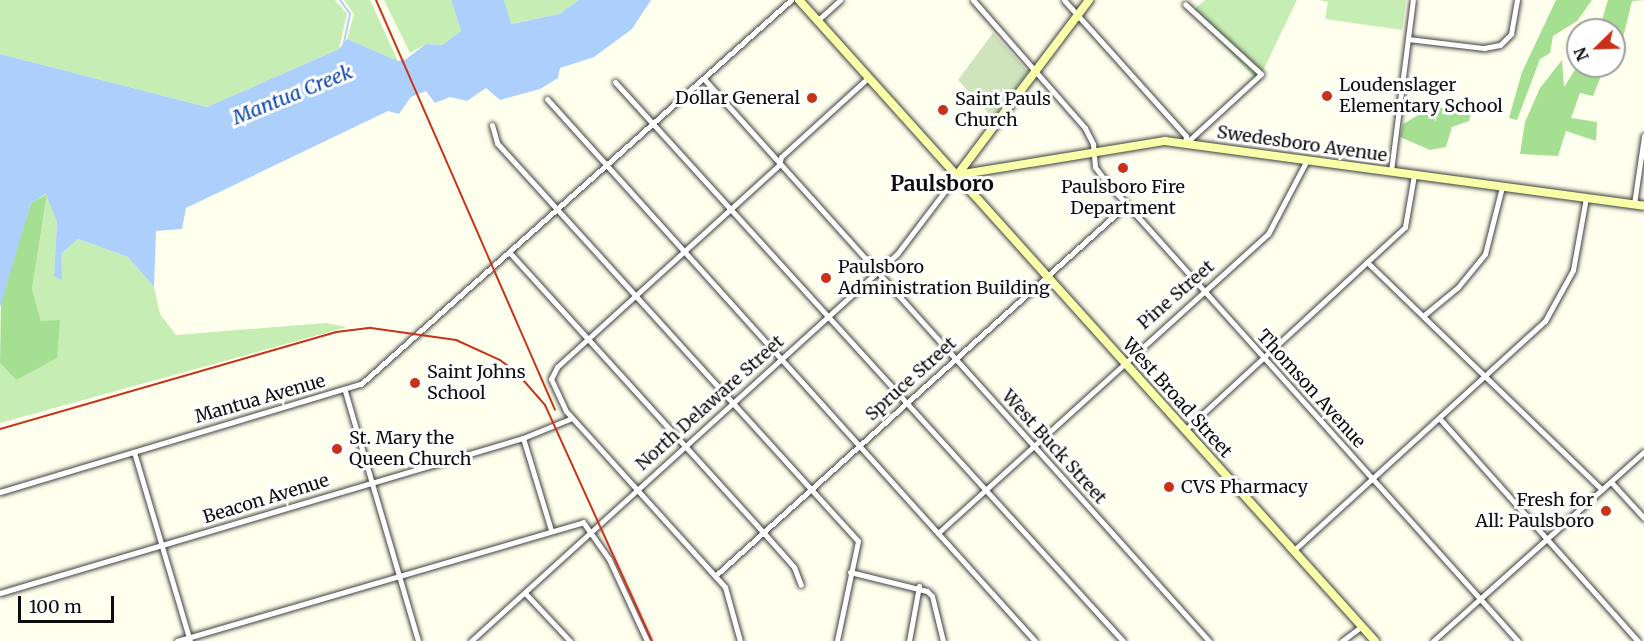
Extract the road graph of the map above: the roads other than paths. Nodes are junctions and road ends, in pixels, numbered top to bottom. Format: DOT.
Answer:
graph roads {
  1 [pos="791,0"];
  2 [pos="799,0"];
  3 [pos="840,0"];
  4 [pos="973,0"];
  5 [pos="1064,0"];
  6 [pos="1089,0"];
  7 [pos="1413,0"];
  8 [pos="1517,0"];
  9 [pos="1185,4"];
  10 [pos="1077,15"];
  11 [pos="818,20"];
  12 [pos="1408,39"];
  13 [pos="1036,70"];
  14 [pos="869,77"];
  15 [pos="705,80"];
  16 [pos="615,82"];
  17 [pos="547,99"];
  18 [pos="653,123"];
  19 [pos="492,125"];
  20 [pos="1644,136"];
  21 [pos="1185,144"];
  22 [pos="1092,152"];
  23 [pos="1307,160"];
  24 [pos="779,165"];
  25 [pos="605,166"];
  26 [pos="1390,171"];
  27 [pos="957,175"];
  28 [pos="1414,175"];
  29 [pos="1502,187"];
  30 [pos="1586,197"];
  31 [pos="1634,204"];
  32 [pos="1126,205"];
  33 [pos="1644,206"];
  34 [pos="731,208"];
  35 [pos="557,209"];
  36 [pos="684,252"];
  37 [pos="510,253"];
  38 [pos="1367,262"];
  39 [pos="877,273"];
  40 [pos="1047,276"];
  41 [pos="1203,290"];
  42 [pos="635,295"];
  43 [pos="829,316"];
  44 [pos="1423,316"];
  45 [pos="587,338"];
  46 [pos="1262,356"];
  47 [pos="781,359"];
  48 [pos="955,359"];
  49 [pos="1124,362"];
  50 [pos="1485,377"];
  51 [pos="345,391"];
  52 [pos="733,403"];
  53 [pos="907,403"];
  54 [pos="572,418"];
  55 [pos="1440,419"];
  56 [pos="1185,430"];
  57 [pos="524,438"];
  58 [pos="685,446"];
  59 [pos="859,446"];
  60 [pos="1033,446"];
  61 [pos="134,452"];
  62 [pos="1644,452"];
  63 [pos="1372,480"];
  64 [pos="1611,482"];
  65 [pos="372,483"];
  66 [pos="811,489"];
  67 [pos="985,489"];
  68 [pos="637,490"];
  69 [pos="1602,490"];
  70 [pos="0,492"];
  71 [pos="1644,518"];
  72 [pos="551,530"];
  73 [pos="590,531"];
  74 [pos="763,532"];
  75 [pos="938,533"];
  76 [pos="1546,539"];
  77 [pos="162,545"];
  78 [pos="1294,550"];
  79 [pos="850,572"];
  80 [pos="399,575"];
  81 [pos="716,576"];
  82 [pos="801,585"];
  83 [pos="919,586"];
  84 [pos="0,593"];
  85 [pos="525,593"];
  86 [pos="1480,599"];
  87 [pos="1362,626"];
  88 [pos="1030,635"];
  89 [pos="190,639"];
  90 [pos="177,641"];
  91 [pos="418,641"];
  92 [pos="471,641"];
  93 [pos="570,641"];
  94 [pos="647,641"];
  95 [pos="740,641"];
  96 [pos="837,641"];
  97 [pos="909,641"];
  98 [pos="943,641"];
  99 [pos="1024,641"];
  100 [pos="1035,641"];
  101 [pos="1123,641"];
  102 [pos="1209,641"];
  103 [pos="1342,641"];
  104 [pos="1376,641"];
  105 [pos="1433,641"];
  106 [pos="1518,641"];
  107 [pos="1638,641"];
  1 -- 15 [label="street, Mantua Avenue"];
  2 -- 11 [label="main road, West Broad Street"];
  3 -- 11 [label="street"];
  4 -- 13 [label="street, Thomson Avenue"];
  5 -- 10 [label="street"];
  6 -- 10 [label="main road"];
  7 -- 12 [label="street"];
  8 -- 12 [label="street"];
  9 -- 21 [label="street"];
  10 -- 13 [label="main road"];
  10 -- 21 [label="street"];
  11 -- 14 [label="main road, West Broad Street"];
  12 -- 26 [label="street"];
  13 -- 22 [label="street, Thomson Avenue"];
  13 -- 27 [label="main road"];
  14 -- 24 [label="street"];
  14 -- 27 [label="main road, West Broad Street"];
  15 -- 18 [label="street, Mantua Avenue"];
  15 -- 24 [label="street, West Buck Street"];
  16 -- 18 [label="street"];
  17 -- 25 [label="street"];
  18 -- 25 [label="street, Mantua Avenue"];
  18 -- 34 [label="street"];
  19 -- 35 [label="street"];
  20 -- 31 [label="street"];
  21 -- 22 [label="main road, Swedesboro Avenue"];
  21 -- 23 [label="main road, Swedesboro Avenue"];
  22 -- 27 [label="main road, Swedesboro Avenue"];
  22 -- 32 [label="street, Thomson Avenue"];
  23 -- 26 [label="main road, Swedesboro Avenue"];
  23 -- 41 [label="street, Pine Street"];
  24 -- 34 [label="street"];
  24 -- 39 [label="street, West Buck Street"];
  25 -- 35 [label="street, Mantua Avenue"];
  25 -- 36 [label="street"];
  26 -- 28 [label="main road, Swedesboro Avenue"];
  27 -- 39 [label="street, North Delaware Street"];
  27 -- 40 [label="main road, West Broad Street"];
  28 -- 29 [label="main road, Swedesboro Avenue"];
  28 -- 38 [label="street"];
  29 -- 30 [label="main road, Swedesboro Avenue"];
  29 -- 44 [label="street"];
  30 -- 31 [label="main road, Swedesboro Avenue"];
  30 -- 50 [label="street"];
  31 -- 33 [label="main road, Swedesboro Avenue"];
  32 -- 40 [label="street, Spruce Street"];
  32 -- 41 [label="street, Thomson Avenue"];
  34 -- 36 [label="street"];
  34 -- 43 [label="street"];
  35 -- 37 [label="street, Mantua Avenue"];
  35 -- 42 [label="street"];
  36 -- 42 [label="street"];
  36 -- 47 [label="street"];
  37 -- 45 [label="street"];
  37 -- 51 [label="street, Mantua Avenue"];
  38 -- 44 [label="street"];
  38 -- 46 [label="street"];
  39 -- 43 [label="street, North Delaware Street"];
  39 -- 48 [label="street, West Buck Street"];
  40 -- 48 [label="street, Spruce Street"];
  40 -- 49 [label="main road, West Broad Street"];
  41 -- 46 [label="street, Thomson Avenue"];
  41 -- 49 [label="street, Pine Street"];
  42 -- 45 [label="street"];
  42 -- 52 [label="street"];
  43 -- 47 [label="street, North Delaware Street"];
  43 -- 53 [label="street"];
  44 -- 50 [label="street"];
  45 -- 54 [label="street"];
  45 -- 58 [label="street"];
  46 -- 56 [label="street"];
  46 -- 63 [label="street, Thomson Avenue"];
  47 -- 52 [label="street, North Delaware Street"];
  47 -- 59 [label="street"];
  48 -- 53 [label="street, Spruce Street"];
  48 -- 60 [label="street, West Buck Street"];
  49 -- 56 [label="main road, West Broad Street"];
  49 -- 60 [label="street, Pine Street"];
  50 -- 55 [label="street"];
  50 -- 69 [label="street"];
  51 -- 61 [label="street, Mantua Avenue"];
  51 -- 65 [label="street"];
  52 -- 58 [label="street, North Delaware Street"];
  52 -- 66 [label="street"];
  53 -- 59 [label="street, Spruce Street"];
  53 -- 67 [label="street"];
  54 -- 57 [label="street, Beacon Avenue"];
  54 -- 68 [label="street"];
  55 -- 63 [label="street"];
  55 -- 76 [label="street"];
  56 -- 78 [label="main road, West Broad Street"];
  57 -- 65 [label="street, Beacon Avenue"];
  57 -- 72 [label="street"];
  58 -- 68 [label="street, North Delaware Street"];
  58 -- 74 [label="street"];
  59 -- 66 [label="street, Spruce Street"];
  59 -- 75 [label="street"];
  60 -- 67 [label="street, Pine Street"];
  60 -- 102 [label="street, West Buck Street"];
  61 -- 70 [label="street, Mantua Avenue"];
  61 -- 77 [label="street"];
  62 -- 64 [label="street"];
  63 -- 78 [label="street"];
  63 -- 86 [label="street, Thomson Avenue"];
  64 -- 69 [label="street"];
  64 -- 71 [label="street"];
  65 -- 77 [label="street, Beacon Avenue"];
  65 -- 80 [label="street"];
  66 -- 74 [label="street, Spruce Street"];
  66 -- 79 [label="street"];
  67 -- 75 [label="street, Pine Street"];
  67 -- 101 [label="street"];
  68 -- 73 [label="street, North Delaware Street"];
  68 -- 81 [label="street"];
  69 -- 76 [label="street"];
  72 -- 73 [label="street"];
  72 -- 80 [label="street"];
  73 -- 85 [label="street, North Delaware Street"];
  73 -- 94 [label="street"];
  74 -- 81 [label="street, Spruce Street"];
  74 -- 82 [label="street"];
  75 -- 88 [label="street"];
  76 -- 86 [label="street"];
  76 -- 107 [label="street"];
  77 -- 84 [label="street, Beacon Avenue"];
  77 -- 89 [label="street"];
  78 -- 87 [label="main road, West Broad Street"];
  79 -- 83 [label="street"];
  79 -- 96 [label="street"];
  80 -- 89 [label="street"];
  80 -- 91 [label="street"];
  81 -- 95 [label="street"];
  83 -- 97 [label="street"];
  83 -- 98 [label="street"];
  85 -- 92 [label="street, North Delaware Street"];
  85 -- 93 [label="street"];
  86 -- 105 [label="street"];
  86 -- 106 [label="street, Thomson Avenue"];
  87 -- 103 [label="street"];
  87 -- 104 [label="main road, West Broad Street"];
  88 -- 99 [label="street"];
  88 -- 100 [label="street"];
  89 -- 90 [label="street"];
}
